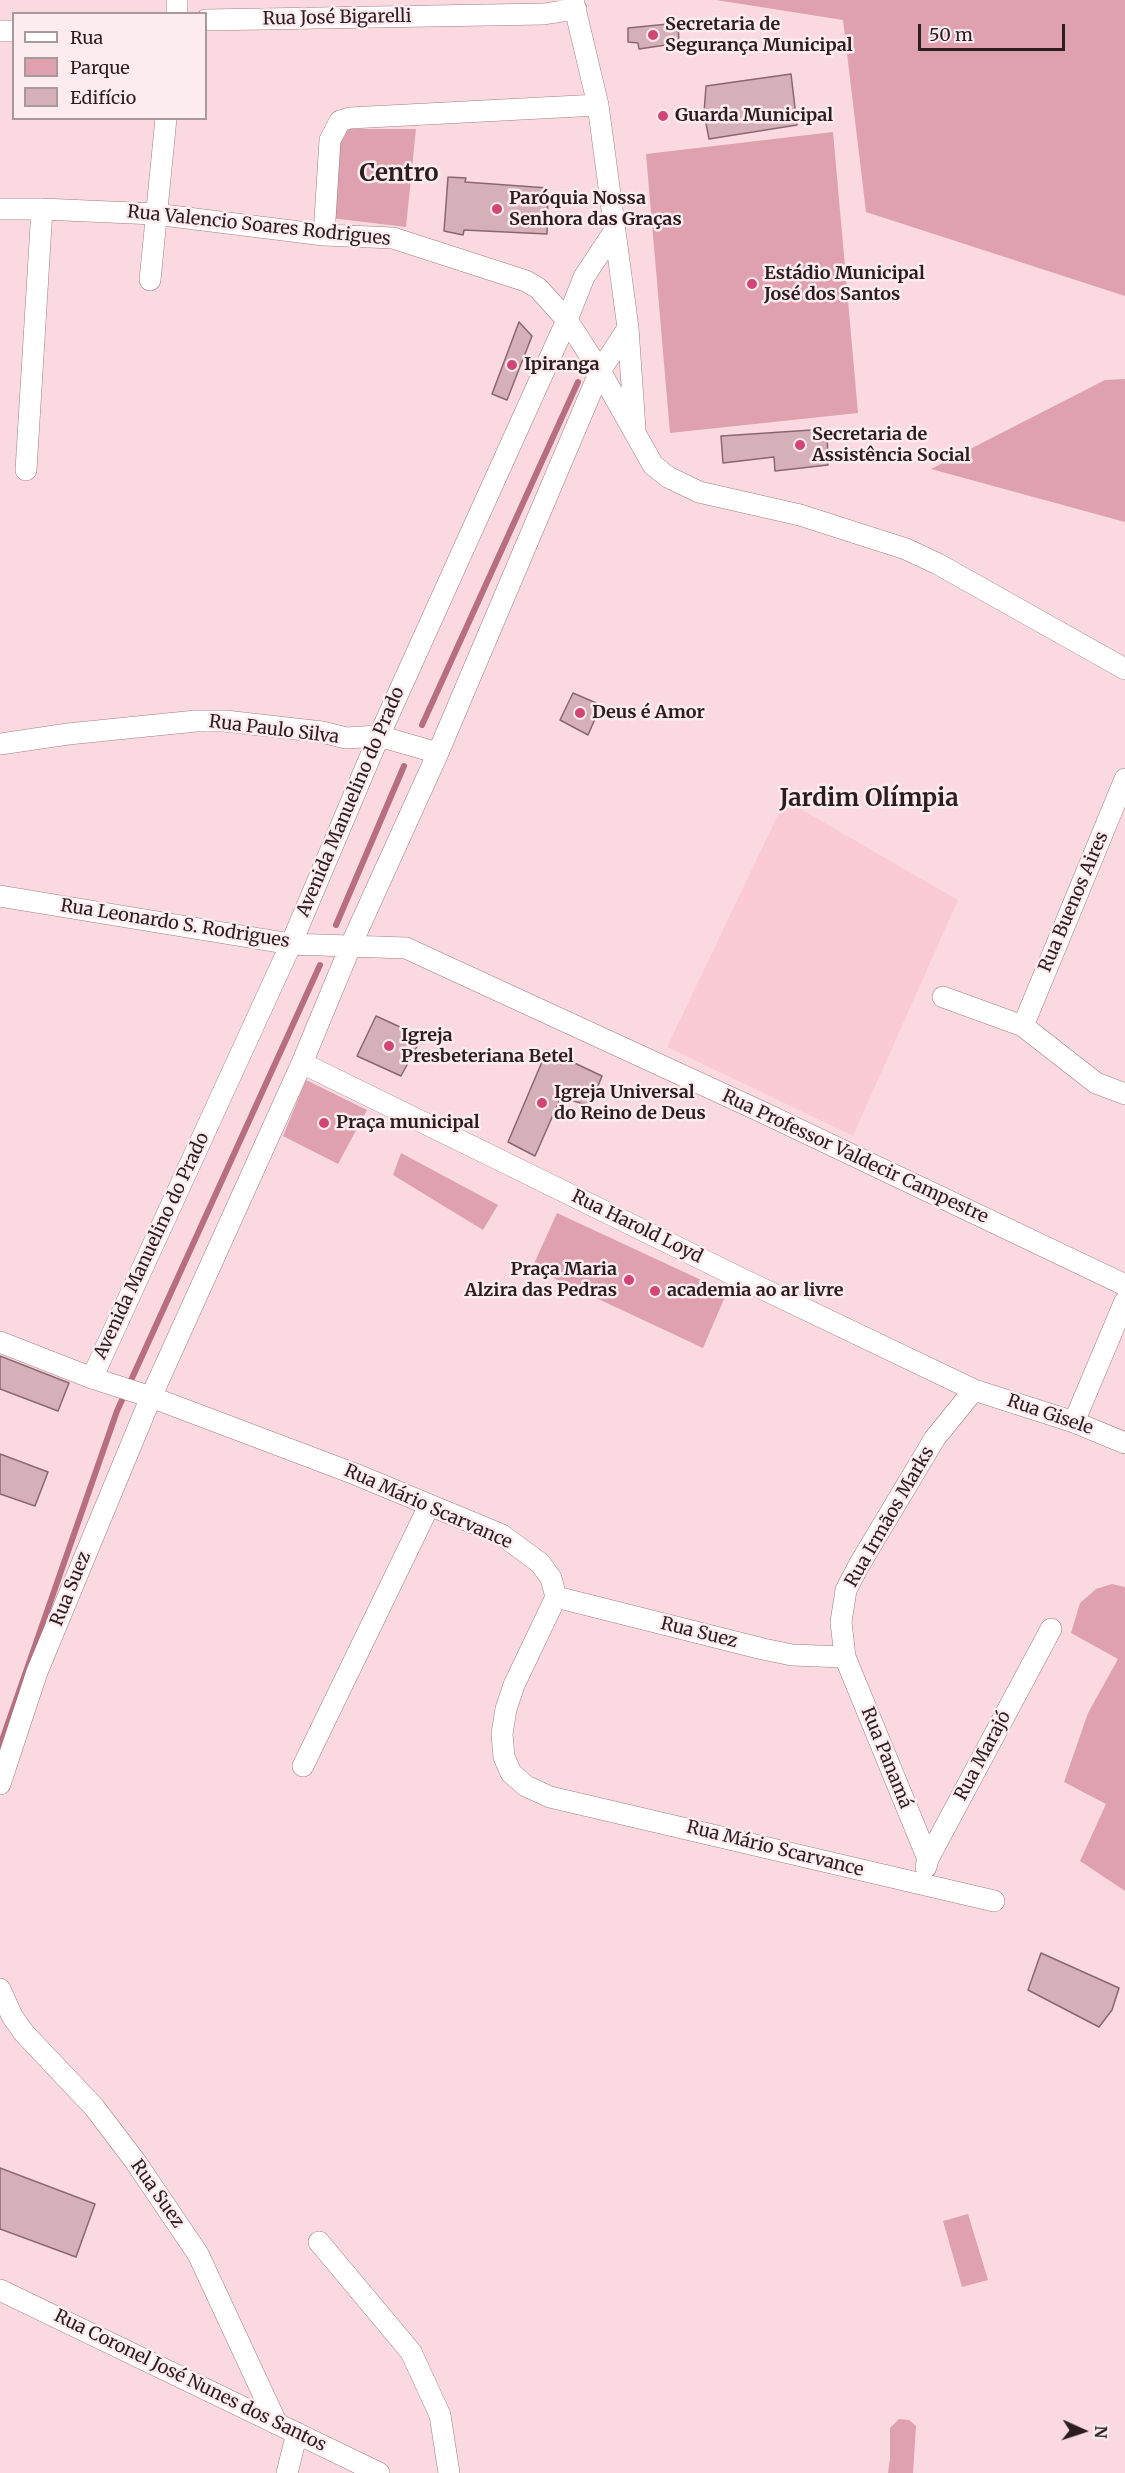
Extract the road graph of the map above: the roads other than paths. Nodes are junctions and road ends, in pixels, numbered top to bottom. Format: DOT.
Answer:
graph roads {
  1 [pos="574,4"];
  2 [pos="207,20"];
  3 [pos="598,105"];
  4 [pos="166,120"];
  5 [pos="0,209"];
  6 [pos="42,209"];
  7 [pos="155,214"];
  8 [pos="615,230"];
  9 [pos="324,235"];
  10 [pos="150,280"];
  11 [pos="567,320"];
  12 [pos="628,328"];
  13 [pos="600,371"];
  14 [pos="635,437"];
  15 [pos="26,470"];
  16 [pos="1125,669"];
  17 [pos="379,735"];
  18 [pos="0,744"];
  19 [pos="438,753"];
  20 [pos="1125,779"];
  21 [pos="0,896"];
  22 [pos="291,944"];
  23 [pos="351,945"];
  24 [pos="943,997"];
  25 [pos="1023,1026"];
  26 [pos="302,1062"];
  27 [pos="1125,1094"];
  28 [pos="1125,1285"];
  29 [pos="1125,1301"];
  30 [pos="0,1342"];
  31 [pos="92,1378"];
  32 [pos="974,1390"];
  33 [pos="151,1397"];
  34 [pos="1074,1422"];
  35 [pos="1125,1443"];
  36 [pos="429,1506"];
  37 [pos="556,1597"];
  38 [pos="1051,1629"];
  39 [pos="845,1657"];
  40 [pos="303,1766"];
  41 [pos="0,1784"];
  42 [pos="928,1859"];
  43 [pos="921,1885"];
  44 [pos="994,1900"];
  45 [pos="0,1989"];
  46 [pos="320,2242"];
  47 [pos="0,2290"];
  48 [pos="277,2424"];
  49 [pos="297,2433"];
  50 [pos="287,2473"];
  51 [pos="380,2473"];
  52 [pos="449,2473"];
  1 -- 2 [label="street, Rua José Bigarelli"];
  1 -- 3 [label="street"];
  3 -- 8 [label="street"];
  3 -- 9 [label="street"];
  4 -- 7 [label="street"];
  5 -- 6 [label="street, Rua Valencio Soares Rodrigues"];
  6 -- 7 [label="street, Rua Valencio Soares Rodrigues"];
  6 -- 15 [label="street"];
  7 -- 9 [label="street, Rua Valencio Soares Rodrigues"];
  7 -- 10 [label="street"];
  8 -- 11 [label="street, Avenida Manuelino do Prado"];
  8 -- 12 [label="street"];
  9 -- 11 [label="street, Rua Valencio Soares Rodrigues"];
  11 -- 13 [label="street, Rua Valencio Soares Rodrigues"];
  11 -- 17 [label="street, Avenida Manuelino do Prado"];
  12 -- 13 [label="street"];
  12 -- 14 [label="street"];
  13 -- 14 [label="street, Rua Valencio Soares Rodrigues"];
  13 -- 19 [label="street"];
  14 -- 16 [label="street, Rua Valencio Soares Rodrigues"];
  17 -- 18 [label="street, Rua Paulo Silva"];
  17 -- 19 [label="street, Rua Paulo Silva"];
  17 -- 22 [label="street, Avenida Manuelino do Prado"];
  19 -- 23 [label="street"];
  20 -- 25 [label="street, Rua Buenos Aires"];
  21 -- 22 [label="street, Rua Leonardo S. Rodrigues"];
  22 -- 23 [label="street, Rua Leonardo S. Rodrigues"];
  22 -- 31 [label="street, Avenida Manuelino do Prado"];
  23 -- 26 [label="street"];
  23 -- 28 [label="street, Rua Professor Valdecir Campestre"];
  24 -- 25 [label="street"];
  25 -- 27 [label="street"];
  26 -- 32 [label="street, Rua Harold Loyd"];
  26 -- 33 [label="street"];
  29 -- 34 [label="street"];
  30 -- 31 [label="street, Rua Mário Scarvance"];
  31 -- 33 [label="street, Rua Mário Scarvance"];
  32 -- 34 [label="street, Rua Gisele"];
  32 -- 39 [label="street, Rua Irmãos Marks"];
  33 -- 36 [label="street, Rua Mário Scarvance"];
  33 -- 41 [label="street, Rua Suez"];
  34 -- 35 [label="street, Rua Gisele"];
  36 -- 37 [label="street, Rua Mário Scarvance"];
  36 -- 40 [label="street"];
  37 -- 39 [label="street, Rua Suez"];
  37 -- 43 [label="street, Rua Mário Scarvance"];
  38 -- 42 [label="street, Rua Marajó"];
  39 -- 42 [label="street, Rua Panamá"];
  42 -- 43 [label="street, Rua Marajó"];
  43 -- 44 [label="street, Rua Mário Scarvance"];
  45 -- 48 [label="street, Rua Suez"];
  46 -- 52 [label="street"];
  47 -- 48 [label="street, Rua Coronel José Nunes dos Santos"];
  48 -- 49 [label="street, Rua Coronel José Nunes dos Santos"];
  49 -- 50 [label="street"];
  49 -- 51 [label="street, Rua Coronel José Nunes dos Santos"];
}
